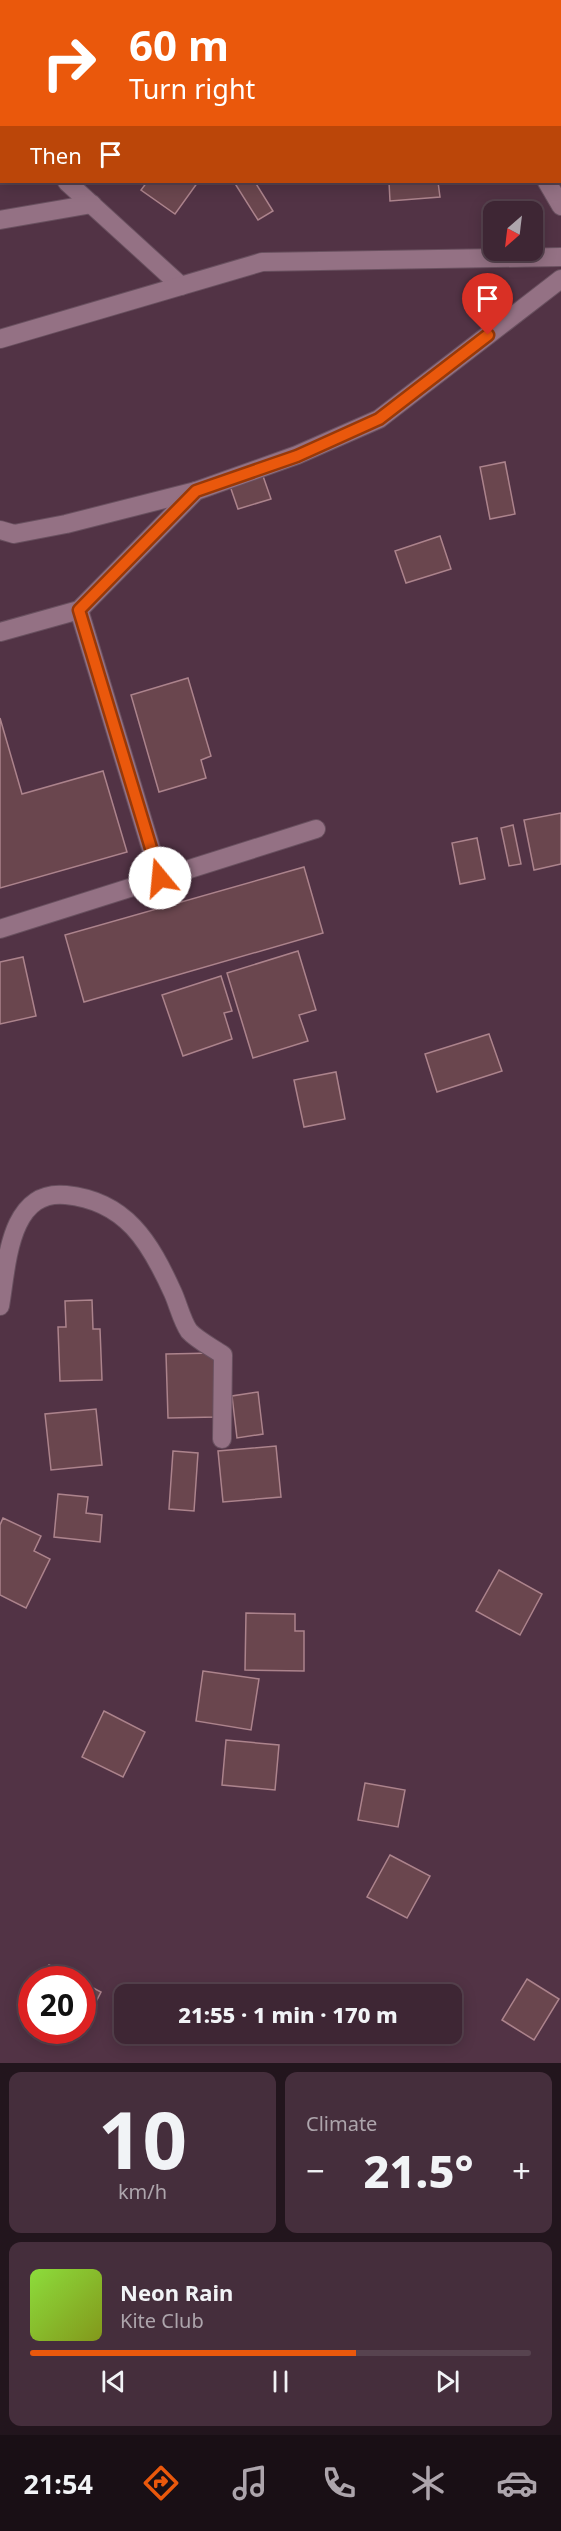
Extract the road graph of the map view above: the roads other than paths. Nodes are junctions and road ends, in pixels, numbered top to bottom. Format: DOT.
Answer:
graph roads {
  1 [pos="68,183"];
  2 [pos="548,183"];
  3 [pos="92,204"];
  4 [pos="561,206"];
  5 [pos="0,220"];
  6 [pos="561,257"];
  7 [pos="561,279"];
  8 [pos="181,286"];
  9 [pos="0,339"];
  10 [pos="196,491"];
  11 [pos="0,530"];
  12 [pos="79,610"];
  13 [pos="0,632"];
  14 [pos="316,829"];
  15 [pos="160,878"];
  16 [pos="0,929"];
  17 [pos="0,1306"];
  18 [pos="222,1438"];
  1 -- 3 [label="street"];
  2 -- 4 [label="street"];
  3 -- 5 [label="street"];
  3 -- 8 [label="street"];
  6 -- 8 [label="street"];
  7 -- 10 [label="street"];
  8 -- 9 [label="street"];
  10 -- 11 [label="street"];
  10 -- 12 [label="street"];
  12 -- 13 [label="street"];
  12 -- 15 [label="street"];
  14 -- 15 [label="street"];
  15 -- 16 [label="street"];
  17 -- 18 [label="street"];
}
